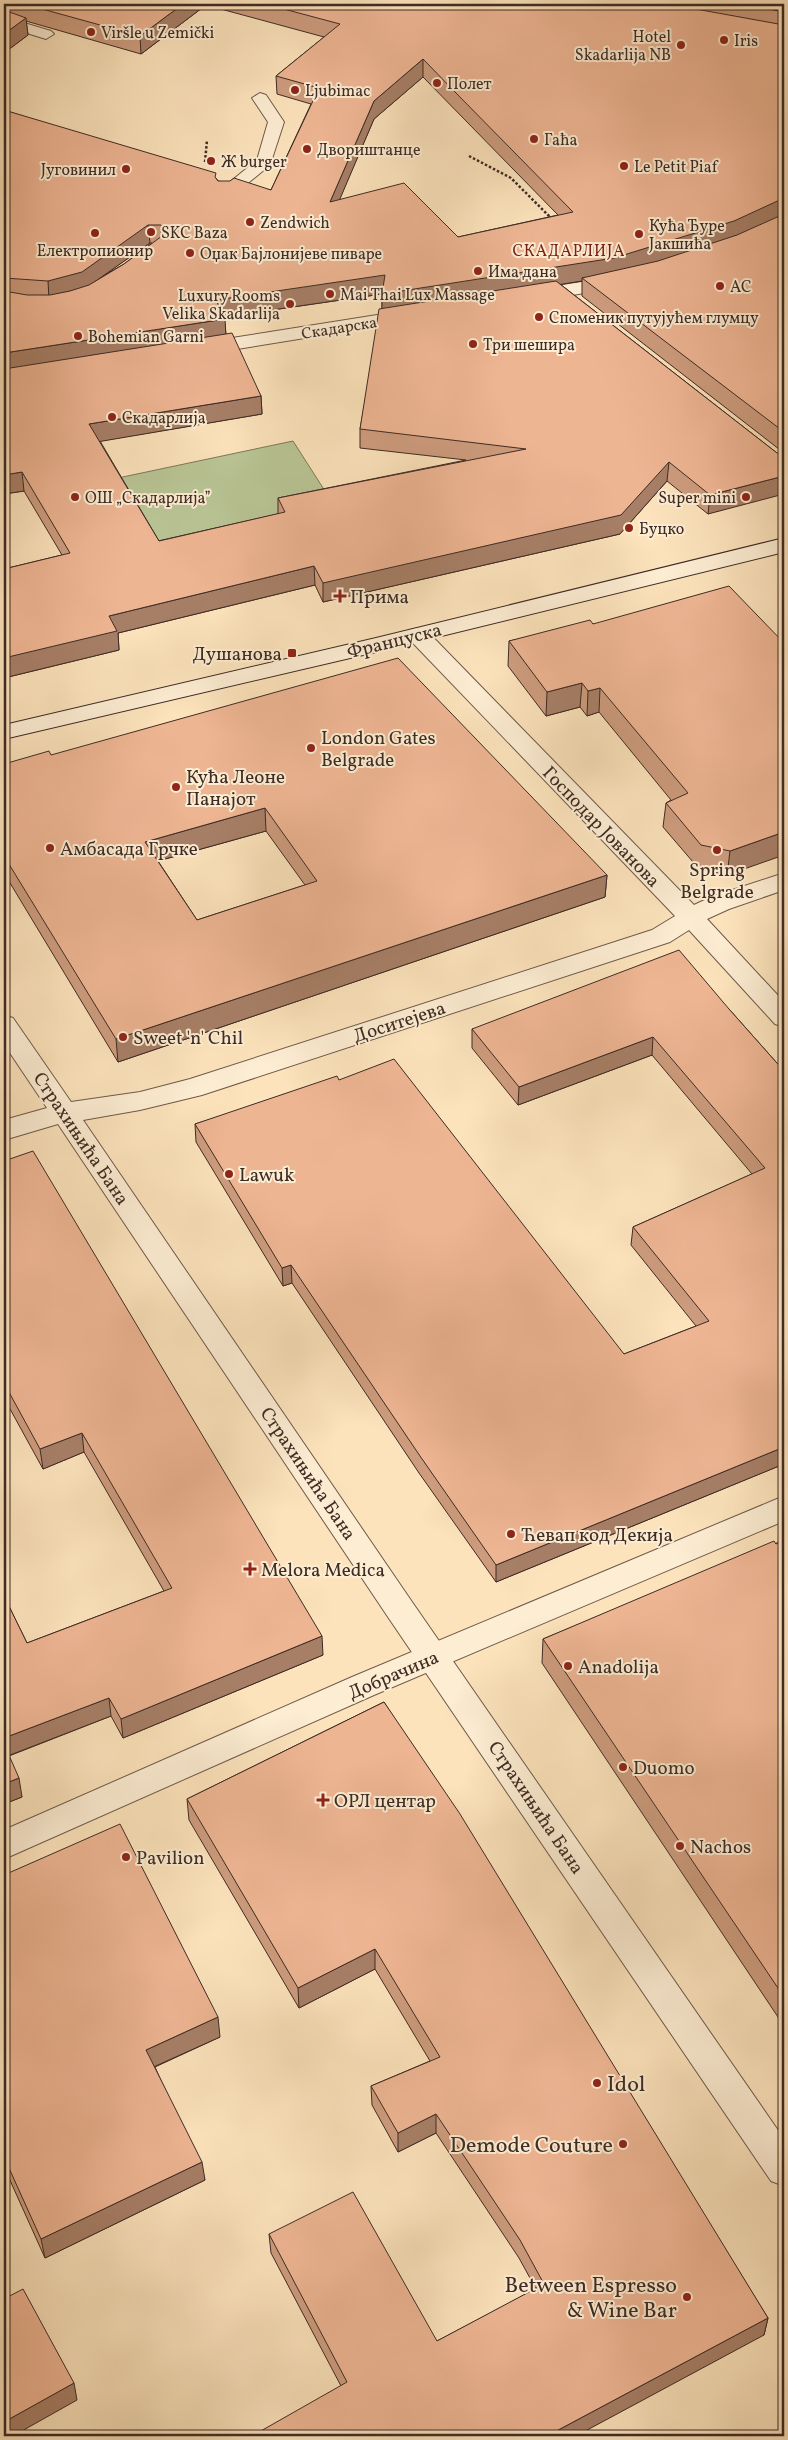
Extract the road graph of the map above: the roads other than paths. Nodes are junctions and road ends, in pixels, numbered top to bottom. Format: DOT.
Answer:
graph roads {
  1 [pos="4,21"];
  2 [pos="46,34"];
  3 [pos="260,98"];
  4 [pos="225,194"];
  5 [pos="635,277"];
  6 [pos="560,292"];
  7 [pos="511,299"];
  8 [pos="583,310"];
  9 [pos="433,312"];
  10 [pos="179,352"];
  11 [pos="784,545"];
  12 [pos="418,635"];
  13 [pos="4,732"];
  14 [pos="784,881"];
  15 [pos="691,917"];
  16 [pos="784,1018"];
  17 [pos="4,1024"];
  18 [pos="64,1113"];
  19 [pos="4,1130"];
  20 [pos="784,1508"];
  21 [pos="434,1656"];
  22 [pos="4,1845"];
  23 [pos="784,2169"];
  1 -- 2 [label="lane"];
  3 -- 4 [label="lane"];
  5 -- 6 [label="street"];
  6 -- 7 [label="street"];
  6 -- 8 [label="street"];
  9 -- 10 [label="street, Скадарска"];
  11 -- 12 [label="street, Француска"];
  12 -- 13 [label="street, Француска"];
  12 -- 15 [label="street, Господар Јованова"];
  14 -- 15 [label="street, Доситејева"];
  15 -- 16 [label="street, Господар Јованова"];
  15 -- 18 [label="street, Доситејева"];
  17 -- 18 [label="street, Страхињића Бана"];
  18 -- 19 [label="street, Доситејева"];
  18 -- 21 [label="street, Страхињића Бана"];
  20 -- 21 [label="street, Добрачина"];
  21 -- 22 [label="street, Добрачина"];
  21 -- 23 [label="street, Страхињића Бана"];
}
